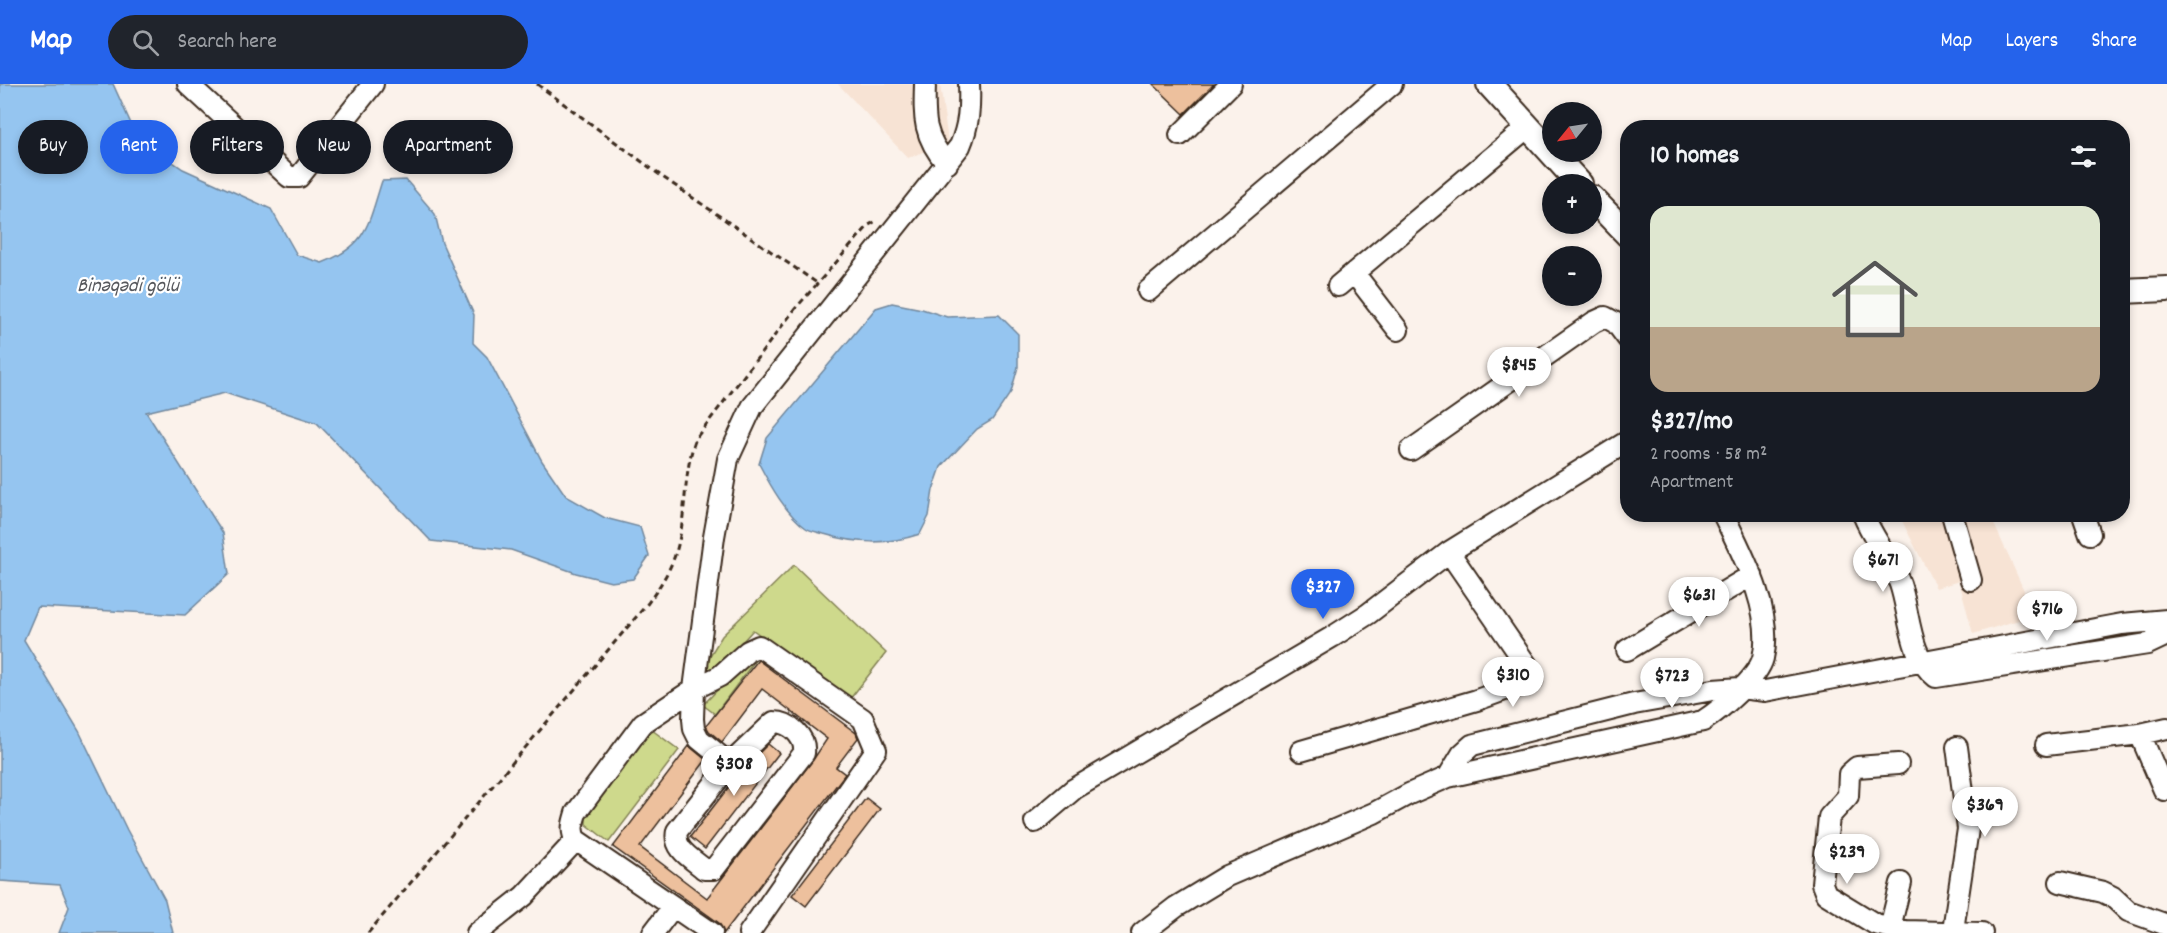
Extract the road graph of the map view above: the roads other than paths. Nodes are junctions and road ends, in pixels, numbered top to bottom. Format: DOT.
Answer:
graph roads {
  1 [pos="188,84"];
  2 [pos="373,84"];
  3 [pos="925,84"];
  4 [pos="969,84"];
  5 [pos="1231,84"];
  6 [pos="1392,84"];
  7 [pos="1489,84"];
  8 [pos="1528,127"];
  9 [pos="1180,135"];
  10 [pos="946,164"];
  11 [pos="1571,174"];
  12 [pos="1602,208"];
  13 [pos="1620,227"];
  14 [pos="1354,273"];
  15 [pos="1338,286"];
  16 [pos="2167,289"];
  17 [pos="1148,291"];
  18 [pos="2130,291"];
  19 [pos="1620,328"];
  20 [pos="1398,330"];
  21 [pos="1620,446"];
  22 [pos="1411,450"];
  23 [pos="1727,522"];
  24 [pos="1867,522"];
  25 [pos="1954,522"];
  26 [pos="2086,522"];
  27 [pos="2090,534"];
  28 [pos="1449,552"];
  29 [pos="1752,575"];
  30 [pos="1971,580"];
  31 [pos="2167,620"];
  32 [pos="2167,635"];
  33 [pos="1627,650"];
  34 [pos="1923,662"];
  35 [pos="1740,688"];
  36 [pos="694,689"];
  37 [pos="2167,728"];
  38 [pos="2140,734"];
  39 [pos="2046,745"];
  40 [pos="1957,747"];
  41 [pos="1301,751"];
  42 [pos="730,764"];
  43 [pos="1898,764"];
  44 [pos="1448,777"];
  45 [pos="2164,790"];
  46 [pos="1035,822"];
  47 [pos="576,840"];
  48 [pos="2060,882"];
  49 [pos="1901,883"];
  50 [pos="672,908"];
  51 [pos="2167,925"];
  52 [pos="1890,928"];
  53 [pos="1953,930"];
  54 [pos="477,933"];
  55 [pos="653,933"];
  56 [pos="712,933"];
  57 [pos="749,933"];
  58 [pos="1142,933"];
  59 [pos="1982,933"];
  1 -- 2 [label="street"];
  3 -- 10 [label="street"];
  4 -- 10 [label="street"];
  5 -- 9 [label="street"];
  6 -- 17 [label="street"];
  7 -- 8 [label="main road"];
  8 -- 11 [label="main road"];
  8 -- 14 [label="street"];
  10 -- 36 [label="street"];
  12 -- 13 [label="main road"];
  14 -- 15 [label="street"];
  14 -- 20 [label="street"];
  16 -- 18 [label="main road"];
  19 -- 22 [label="street"];
  21 -- 28 [label="street"];
  23 -- 29 [label="street"];
  24 -- 34 [label="street"];
  25 -- 30 [label="street"];
  26 -- 27 [label="street"];
  28 -- 41 [label="street"];
  28 -- 46 [label="street"];
  29 -- 33 [label="street"];
  29 -- 35 [label="street"];
  31 -- 34 [label="street"];
  32 -- 34 [label="street"];
  34 -- 35 [label="street"];
  35 -- 44 [label="street"];
  35 -- 44 [label="street"];
  36 -- 42 [label="street"];
  36 -- 47 [label="street"];
  36 -- 57 [label="street"];
  37 -- 38 [label="street"];
  38 -- 39 [label="street"];
  38 -- 45 [label="street"];
  40 -- 53 [label="street"];
  42 -- 42 [label="street"];
  43 -- 52 [label="street"];
  44 -- 58 [label="street"];
  47 -- 50 [label="street"];
  47 -- 54 [label="street"];
  48 -- 51 [label="street"];
  49 -- 52 [label="street"];
  50 -- 55 [label="street"];
  50 -- 56 [label="street"];
  52 -- 53 [label="street"];
  53 -- 59 [label="street"];
}
